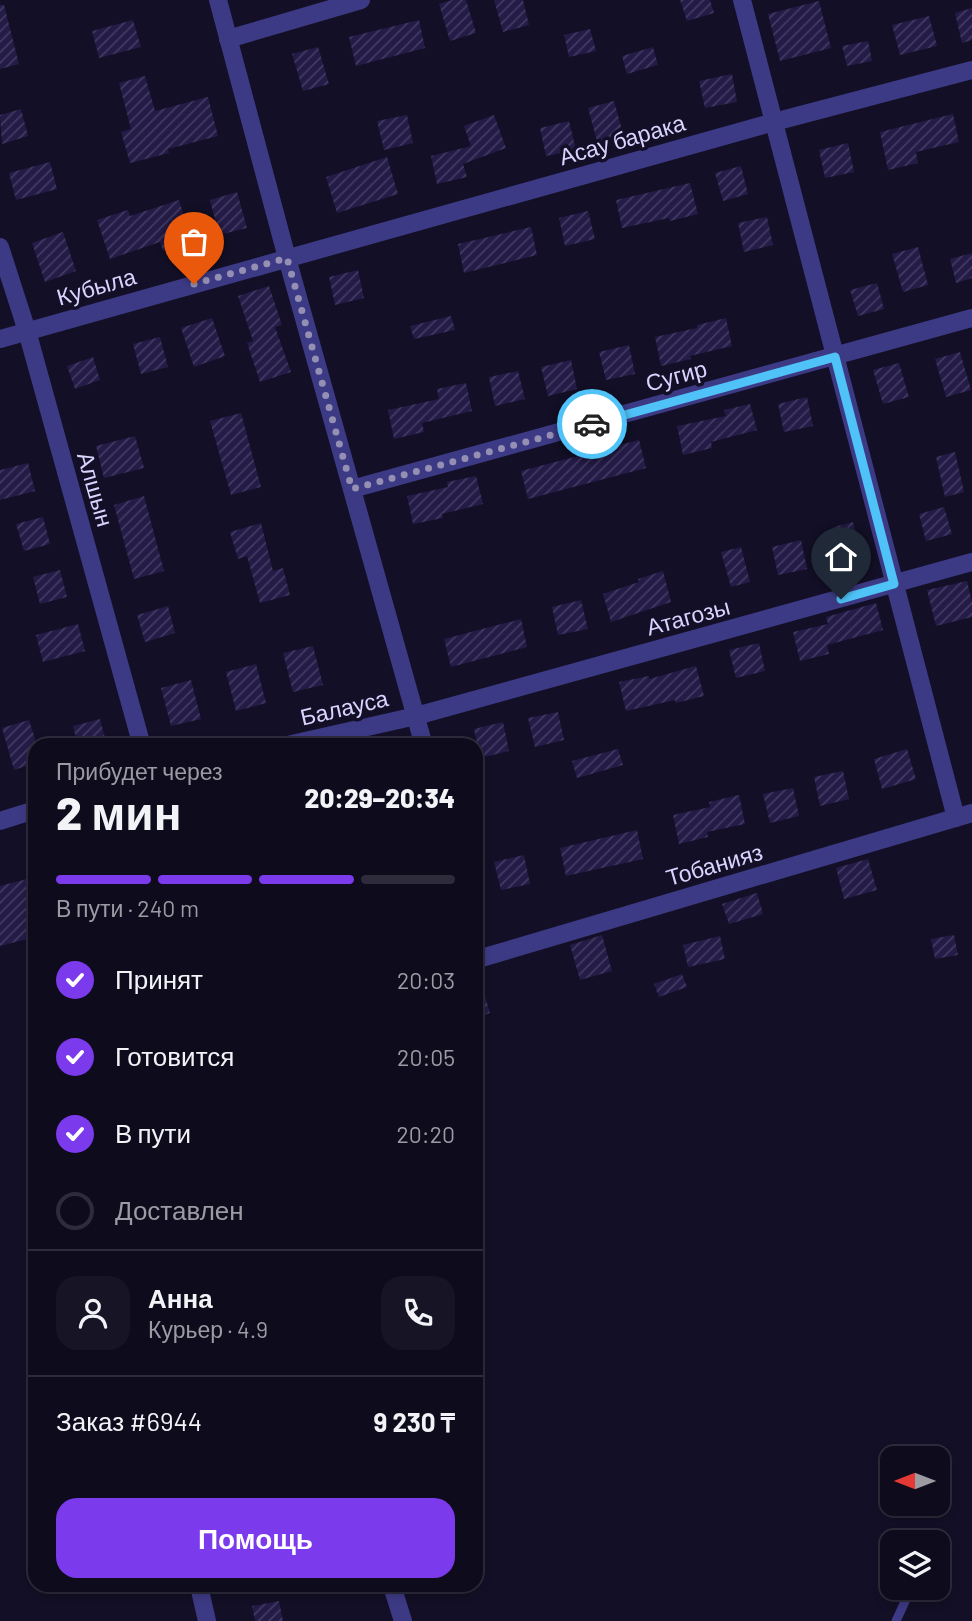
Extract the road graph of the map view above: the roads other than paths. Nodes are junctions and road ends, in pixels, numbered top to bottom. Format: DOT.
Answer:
graph roads {
  1 [pos="218,0"];
  2 [pos="361,0"];
  3 [pos="742,0"];
  4 [pos="228,39"];
  5 [pos="972,70"];
  6 [pos="774,122"];
  7 [pos="0,247"];
  8 [pos="287,258"];
  9 [pos="972,318"];
  10 [pos="27,331"];
  11 [pos="0,339"];
  12 [pos="835,357"];
  13 [pos="352,489"];
  14 [pos="972,562"];
  15 [pos="894,584"];
  16 [pos="416,716"];
  17 [pos="140,738"];
  18 [pos="318,738"];
  19 [pos="422,738"];
  20 [pos="28,812"];
  21 [pos="964,815"];
  22 [pos="0,821"];
  23 [pos="483,958"];
  24 [pos="200,1592"];
  25 [pos="394,1592"];
  26 [pos="906,1600"];
  27 [pos="207,1621"];
  28 [pos="403,1621"];
  29 [pos="896,1621"];
  1 -- 4 [label="street"];
  2 -- 4 [label="street"];
  3 -- 6 [label="street"];
  4 -- 8 [label="street"];
  5 -- 6 [label="street, Асау барака"];
  6 -- 8 [label="street, Асау барака"];
  6 -- 12 [label="street"];
  7 -- 10 [label="street, Алшын"];
  8 -- 10 [label="street, Кубыла"];
  8 -- 13 [label="street"];
  9 -- 12 [label="street, Сугир"];
  10 -- 11 [label="street, Кубыла"];
  10 -- 17 [label="street, Алшын"];
  12 -- 13 [label="street, Сугир"];
  12 -- 15 [label="street"];
  13 -- 16 [label="street"];
  14 -- 15 [label="street, Атагозы"];
  15 -- 16 [label="street, Атагозы"];
  15 -- 21 [label="street"];
  16 -- 18 [label="street, Балауса"];
  16 -- 19 [label="street"];
  20 -- 22 [label="street"];
  21 -- 23 [label="street, Тобанияз"];
  24 -- 27 [label="street"];
  25 -- 28 [label="street"];
  26 -- 29 [label="lane"];
}
